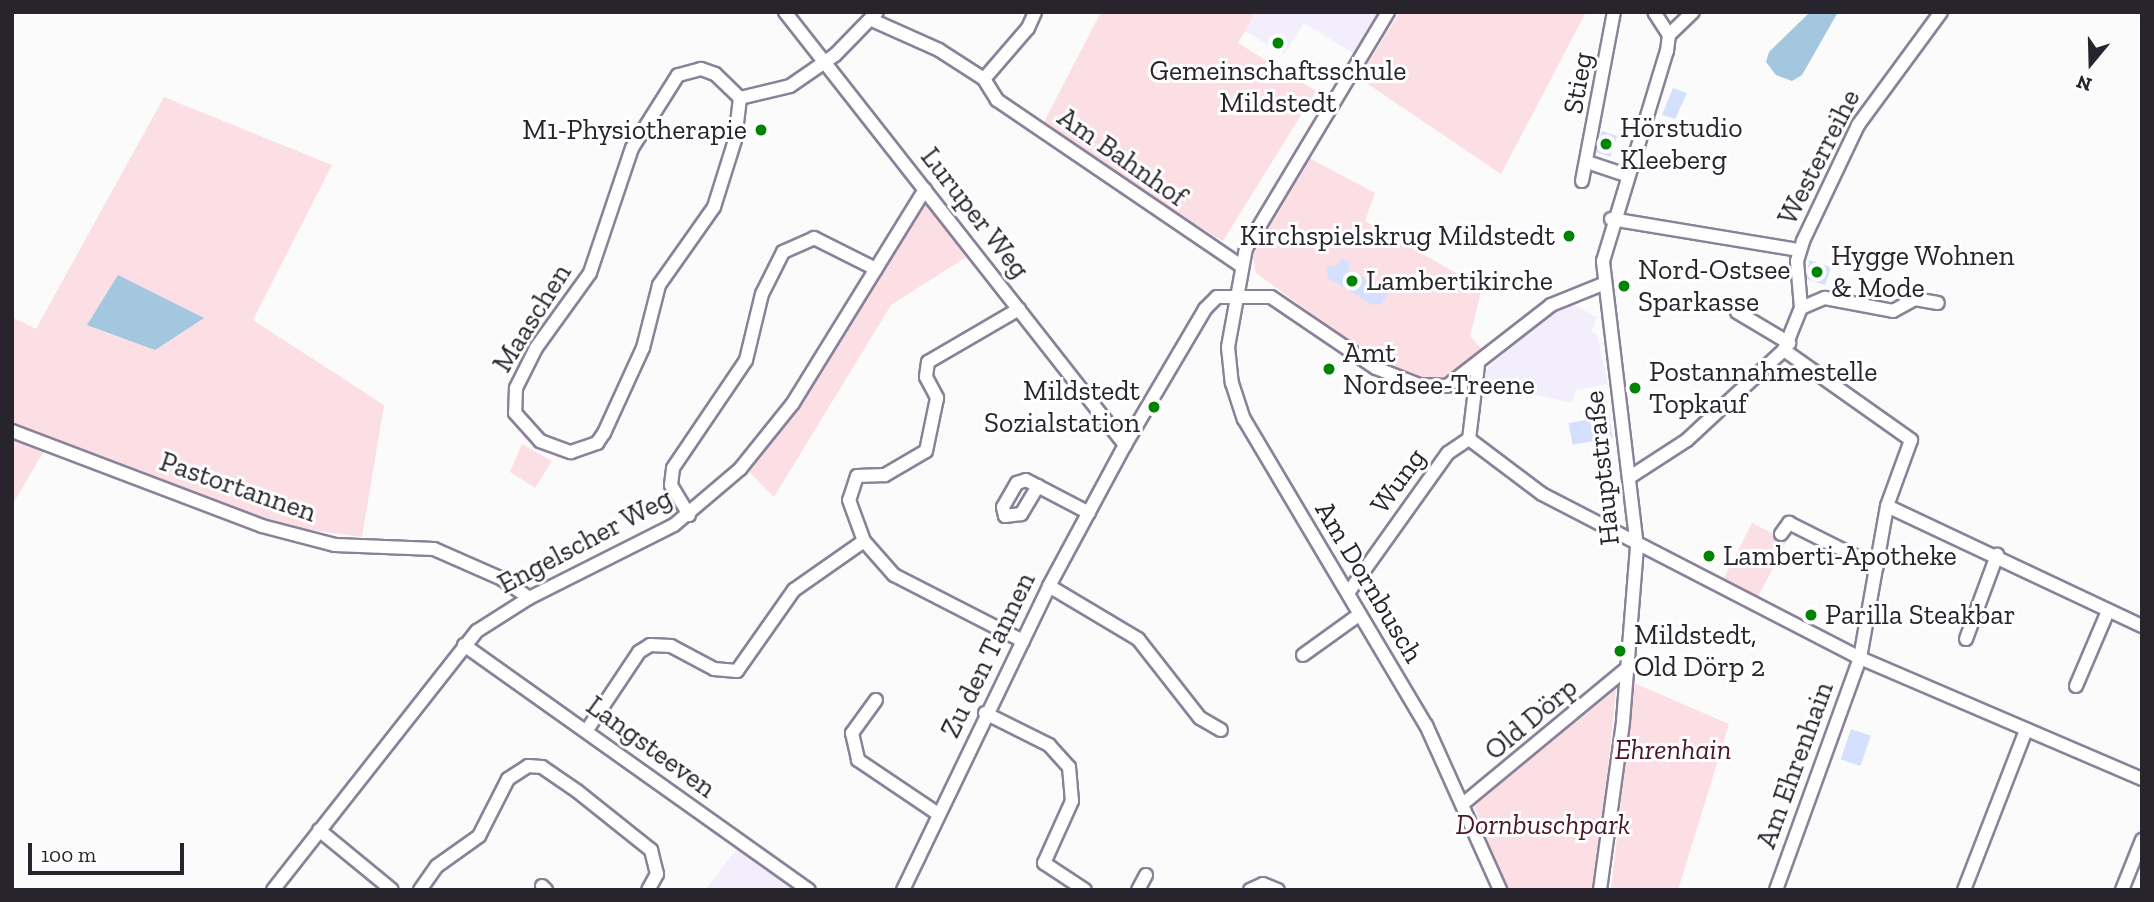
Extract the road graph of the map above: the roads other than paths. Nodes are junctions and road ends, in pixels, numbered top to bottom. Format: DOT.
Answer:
graph roads {
  1 [pos="785,12"];
  2 [pos="1035,12"];
  3 [pos="1388,12"];
  4 [pos="1615,12"];
  5 [pos="1654,12"];
  6 [pos="1693,12"];
  7 [pos="1941,12"];
  8 [pos="875,16"];
  9 [pos="1669,35"];
  10 [pos="824,59"];
  11 [pos="984,79"];
  12 [pos="740,98"];
  13 [pos="1587,162"];
  14 [pos="1626,175"];
  15 [pos="1582,181"];
  16 [pos="925,189"];
  17 [pos="1611,219"];
  18 [pos="1799,250"];
  19 [pos="1240,265"];
  20 [pos="876,269"];
  21 [pos="1603,284"];
  22 [pos="1235,293"];
  23 [pos="1938,303"];
  24 [pos="1801,308"];
  25 [pos="1019,309"];
  26 [pos="1737,312"];
  27 [pos="1786,346"];
  28 [pos="1478,365"];
  29 [pos="12,431"];
  30 [pos="1469,439"];
  31 [pos="1125,445"];
  32 [pos="1630,477"];
  33 [pos="1038,486"];
  34 [pos="1887,506"];
  35 [pos="1089,513"];
  36 [pos="689,514"];
  37 [pos="1781,534"];
  38 [pos="864,541"];
  39 [pos="1637,547"];
  40 [pos="1997,555"];
  41 [pos="1877,567"];
  42 [pos="1049,586"];
  43 [pos="1348,593"];
  44 [pos="529,598"];
  45 [pos="2108,611"];
  46 [pos="1360,614"];
  47 [pos="2142,626"];
  48 [pos="1966,639"];
  49 [pos="1023,641"];
  50 [pos="464,645"];
  51 [pos="1303,655"];
  52 [pos="1860,658"];
  53 [pos="1626,669"];
  54 [pos="2076,686"];
  55 [pos="876,700"];
  56 [pos="985,713"];
  57 [pos="587,730"];
  58 [pos="1221,730"];
  59 [pos="2026,730"];
  60 [pos="2142,779"];
  61 [pos="1464,803"];
  62 [pos="938,814"];
  63 [pos="319,830"];
  64 [pos="2142,839"];
  65 [pos="1146,875"];
  66 [pos="274,890"];
  67 [pos="392,890"];
  68 [pos="420,890"];
  69 [pos="648,890"];
  70 [pos="809,890"];
  71 [pos="903,890"];
  72 [pos="1086,890"];
  73 [pos="1138,890"];
  74 [pos="1250,890"];
  75 [pos="1278,890"];
  76 [pos="1500,890"];
  77 [pos="1600,890"];
  78 [pos="1776,890"];
  79 [pos="1964,890"];
  80 [pos="2122,890"];
  1 -- 10 [label="street, Luruper Weg"];
  2 -- 11 [label="street"];
  3 -- 19 [label="street"];
  4 -- 13 [label="street, Stieg"];
  5 -- 9 [label="street"];
  6 -- 9 [label="street"];
  7 -- 18 [label="street, Westerreihe"];
  8 -- 10 [label="street"];
  8 -- 11 [label="street, Am Bahnhof"];
  9 -- 14 [label="street, Hauptstraße"];
  10 -- 12 [label="street"];
  10 -- 16 [label="street, Luruper Weg"];
  11 -- 19 [label="street, Am Bahnhof"];
  12 -- 12 [label="street, Maaschen"];
  13 -- 14 [label="street"];
  13 -- 15 [label="street, Stieg"];
  14 -- 17 [label="street, Hauptstraße"];
  16 -- 20 [label="street, Engelscher Weg"];
  16 -- 25 [label="street, Luruper Weg"];
  17 -- 18 [label="street"];
  17 -- 21 [label="street, Hauptstraße"];
  18 -- 24 [label="street, Westerreihe"];
  19 -- 22 [label="street, Am Dornbusch"];
  20 -- 36 [label="street, Engelscher Weg"];
  20 -- 36 [label="street"];
  21 -- 28 [label="street"];
  21 -- 32 [label="street, Hauptstraße"];
  22 -- 28 [label="street"];
  22 -- 31 [label="street"];
  22 -- 43 [label="street, Am Dornbusch"];
  23 -- 24 [label="street"];
  24 -- 27 [label="street, Westerreihe"];
  25 -- 31 [label="street, Luruper Weg"];
  25 -- 38 [label="street"];
  26 -- 27 [label="street"];
  27 -- 32 [label="street, Westerreihe"];
  27 -- 34 [label="street, Am Ehrenhain"];
  28 -- 30 [label="street"];
  29 -- 44 [label="street, Pastortannen"];
  30 -- 39 [label="street"];
  30 -- 43 [label="street, Wung"];
  31 -- 35 [label="street, Zu den Tannen"];
  32 -- 39 [label="street, Hauptstraße"];
  33 -- 35 [label="street"];
  34 -- 40 [label="street"];
  34 -- 41 [label="street, Am Ehrenhain"];
  35 -- 42 [label="street, Zu den Tannen"];
  36 -- 44 [label="street, Engelscher Weg"];
  37 -- 41 [label="street"];
  38 -- 49 [label="street"];
  38 -- 57 [label="street"];
  39 -- 52 [label="street"];
  39 -- 53 [label="street, Hauptstraße"];
  40 -- 45 [label="street"];
  40 -- 48 [label="street"];
  41 -- 52 [label="street, Am Ehrenhain"];
  42 -- 49 [label="street, Zu den Tannen"];
  42 -- 58 [label="street"];
  43 -- 46 [label="street, Am Dornbusch"];
  44 -- 50 [label="street, Engelscher Weg"];
  45 -- 47 [label="street"];
  45 -- 54 [label="street"];
  46 -- 51 [label="street"];
  46 -- 61 [label="street, Am Dornbusch"];
  49 -- 56 [label="street, Zu den Tannen"];
  50 -- 57 [label="street, Langsteeven"];
  50 -- 63 [label="street, Engelscher Weg"];
  52 -- 59 [label="street"];
  52 -- 78 [label="street, Am Ehrenhain"];
  53 -- 61 [label="street, Old Dörp"];
  53 -- 77 [label="street, Hauptstraße"];
  55 -- 62 [label="street"];
  56 -- 62 [label="street, Zu den Tannen"];
  56 -- 72 [label="street"];
  57 -- 70 [label="street, Langsteeven"];
  59 -- 60 [label="street"];
  59 -- 79 [label="street"];
  61 -- 76 [label="street, Am Dornbusch"];
  62 -- 71 [label="street, Zu den Tannen"];
  63 -- 66 [label="street, Engelscher Weg"];
  63 -- 67 [label="street"];
  64 -- 80 [label="street"];
  65 -- 73 [label="street"];
  68 -- 69 [label="street"];
  74 -- 75 [label="street"];
}
